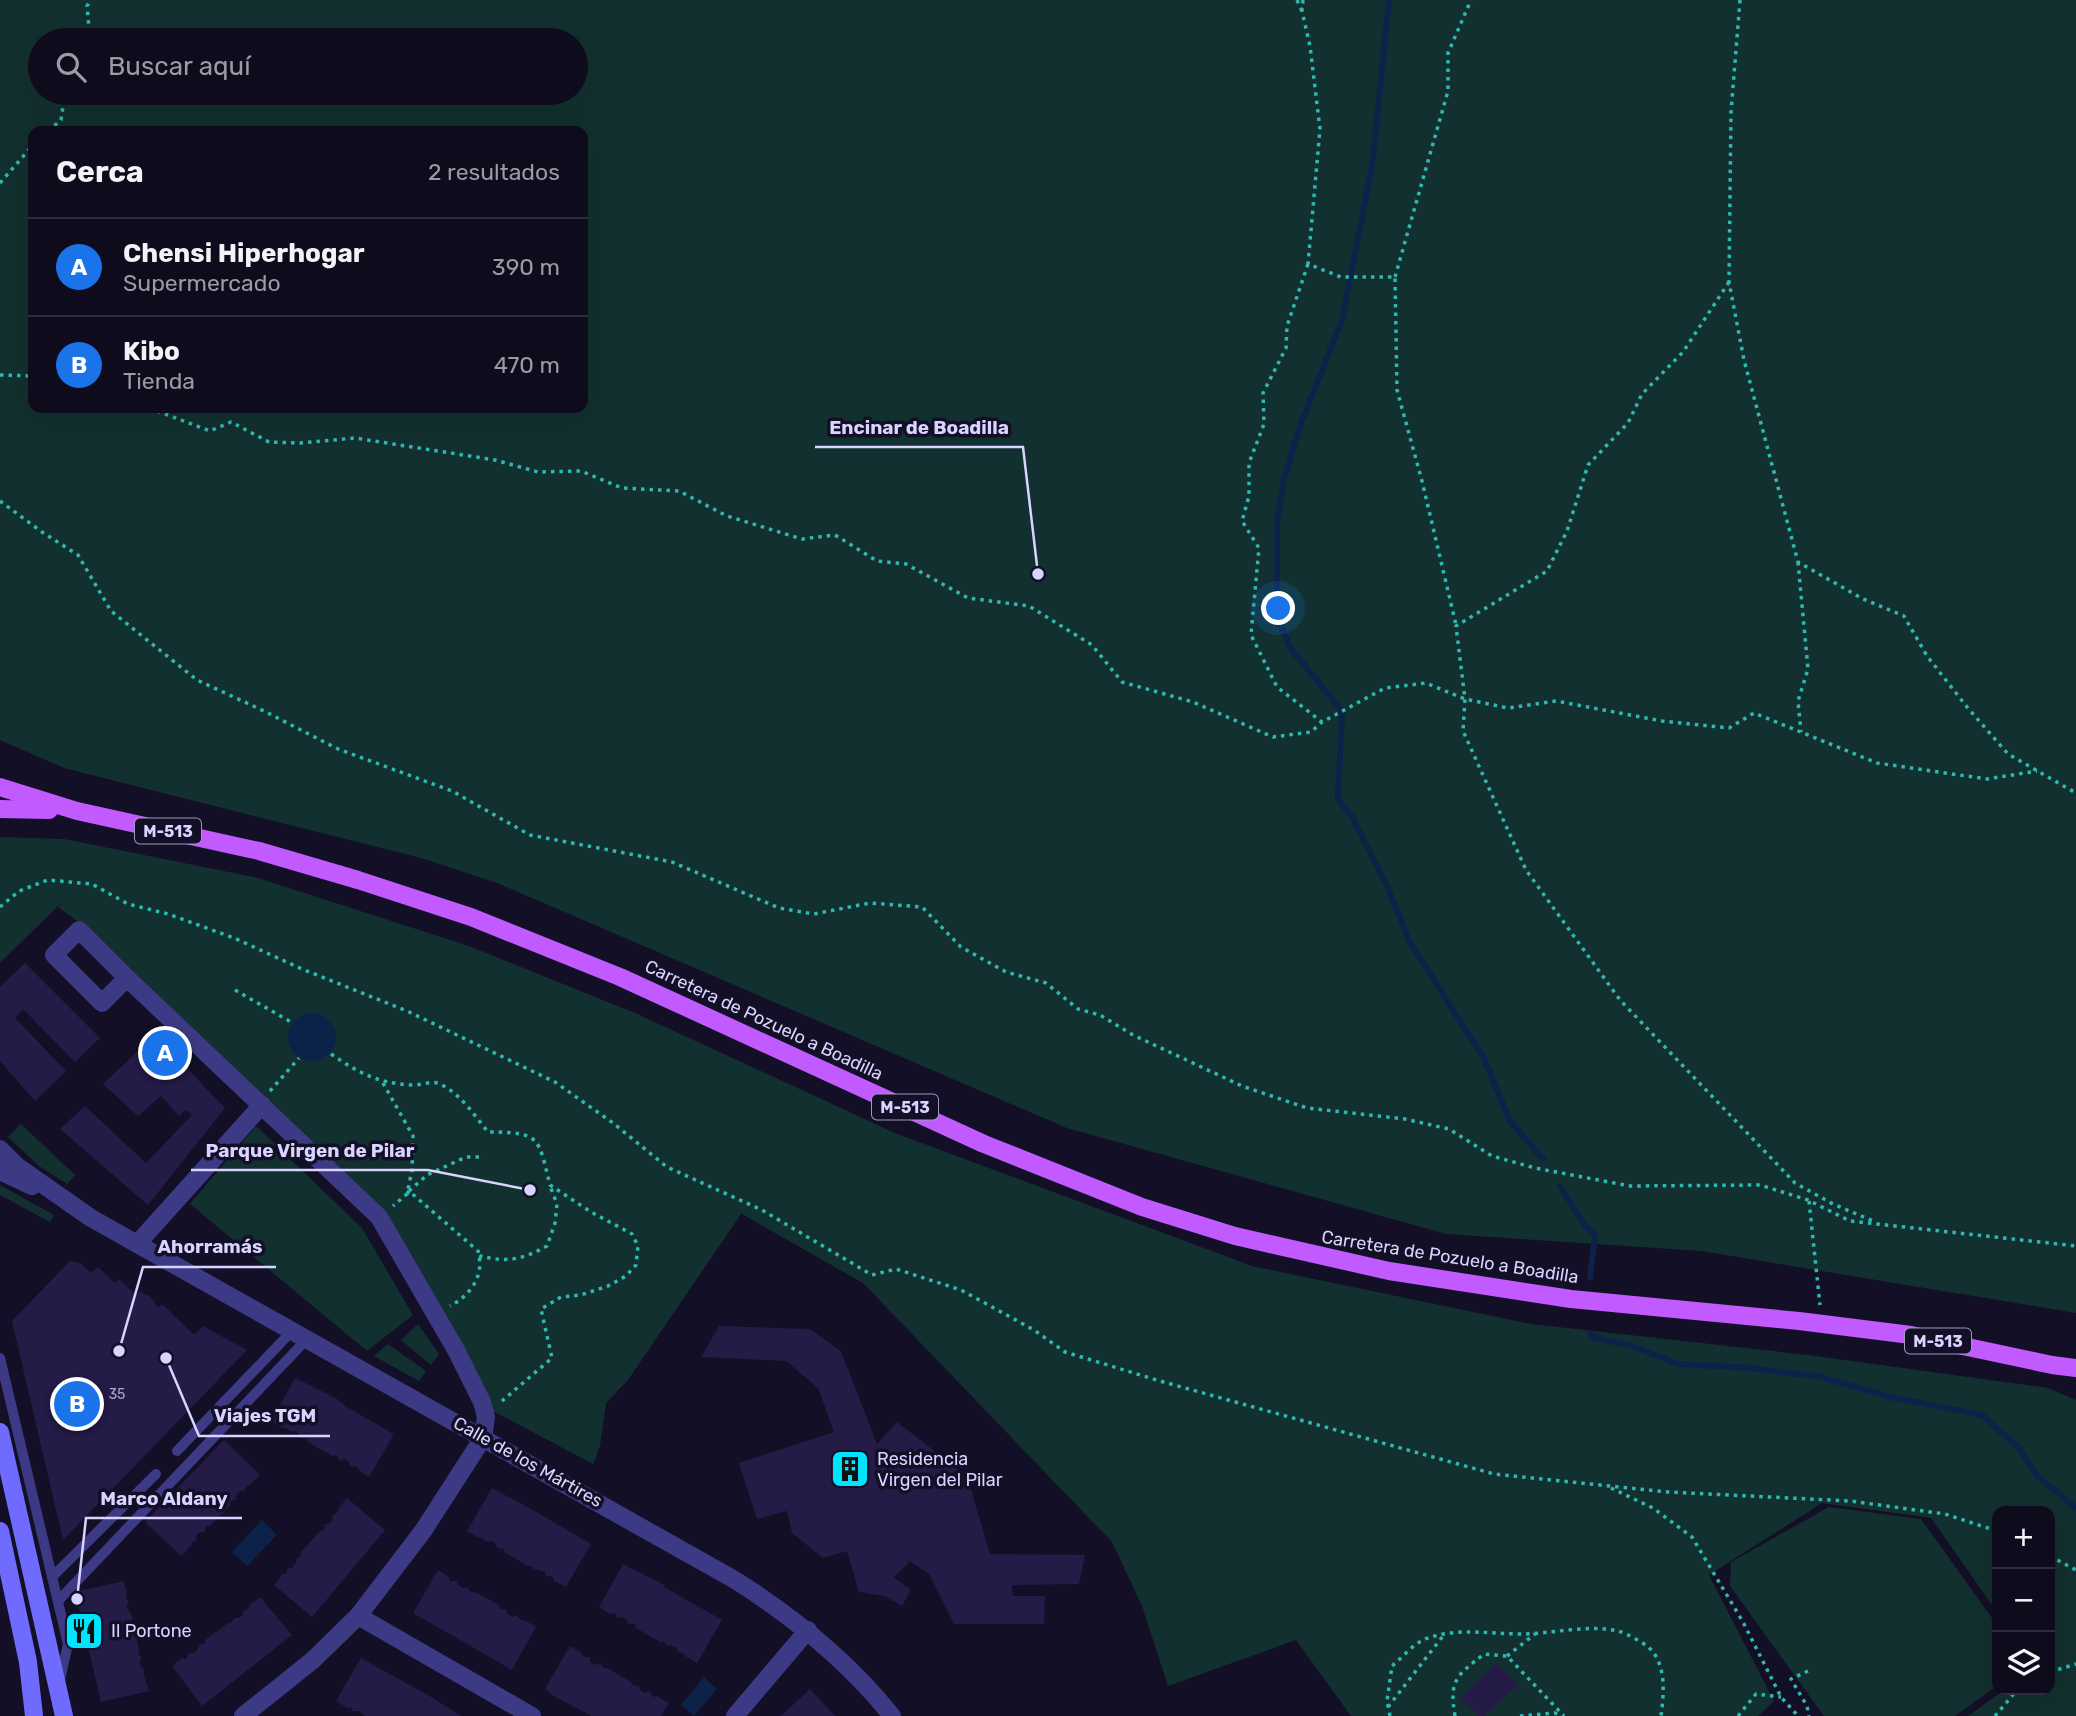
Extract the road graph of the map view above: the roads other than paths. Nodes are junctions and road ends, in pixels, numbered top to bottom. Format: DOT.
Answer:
graph roads {
  1 [pos="0,787"];
  2 [pos="0,809"];
  3 [pos="77,811"];
  4 [pos="127,978"];
  5 [pos="261,1104"];
  6 [pos="0,1149"];
  7 [pos="0,1171"];
  8 [pos="69,1205"];
  9 [pos="137,1244"];
  10 [pos="301,1334"];
  11 [pos="0,1358"];
  12 [pos="2052,1366"];
  13 [pos="2076,1368"];
  14 [pos="2076,1376"];
  15 [pos="0,1432"];
  16 [pos="483,1438"];
  17 [pos="177,1451"];
  18 [pos="156,1474"];
  19 [pos="0,1531"];
  20 [pos="6,1576"];
  21 [pos="52,1577"];
  22 [pos="58,1600"];
  23 [pos="358,1616"];
  24 [pos="808,1630"];
  25 [pos="57,1689"];
  26 [pos="34,1716"];
  27 [pos="64,1716"];
  28 [pos="243,1716"];
  29 [pos="531,1716"];
  30 [pos="735,1716"];
  31 [pos="892,1716"];
  1 -- 3 [label="main road, Carretera de Pozuelo a Boadilla / M-513"];
  2 -- 3 [label="main road, Carretera de Pozuelo a Boadilla / M-513"];
  3 -- 12 [label="main road, Carretera de Pozuelo a Boadilla / M-513"];
  4 -- 5 [label="street"];
  5 -- 9 [label="street"];
  5 -- 16 [label="street"];
  6 -- 8 [label="street, Calle de los Mártires"];
  7 -- 8 [label="street, Calle de los Mártires"];
  8 -- 9 [label="street, Calle de los Mártires"];
  9 -- 10 [label="street, Calle de los Mártires"];
  10 -- 16 [label="street, Calle de los Mártires"];
  10 -- 17 [label="lane"];
  10 -- 22 [label="lane"];
  11 -- 21 [label="lane"];
  12 -- 13 [label="main road, Carretera de Pozuelo a Boadilla / M-513"];
  12 -- 14 [label="main road, Carretera de Pozuelo a Boadilla / M-513"];
  15 -- 25 [label="street"];
  16 -- 23 [label="street"];
  16 -- 24 [label="street, Calle de los Mártires"];
  18 -- 21 [label="lane"];
  19 -- 20 [label="street"];
  20 -- 26 [label="street"];
  21 -- 22 [label="lane"];
  22 -- 25 [label="lane"];
  23 -- 28 [label="street"];
  23 -- 29 [label="street"];
  24 -- 30 [label="street"];
  24 -- 31 [label="street, Calle de los Mártires"];
  25 -- 27 [label="street"];
}
